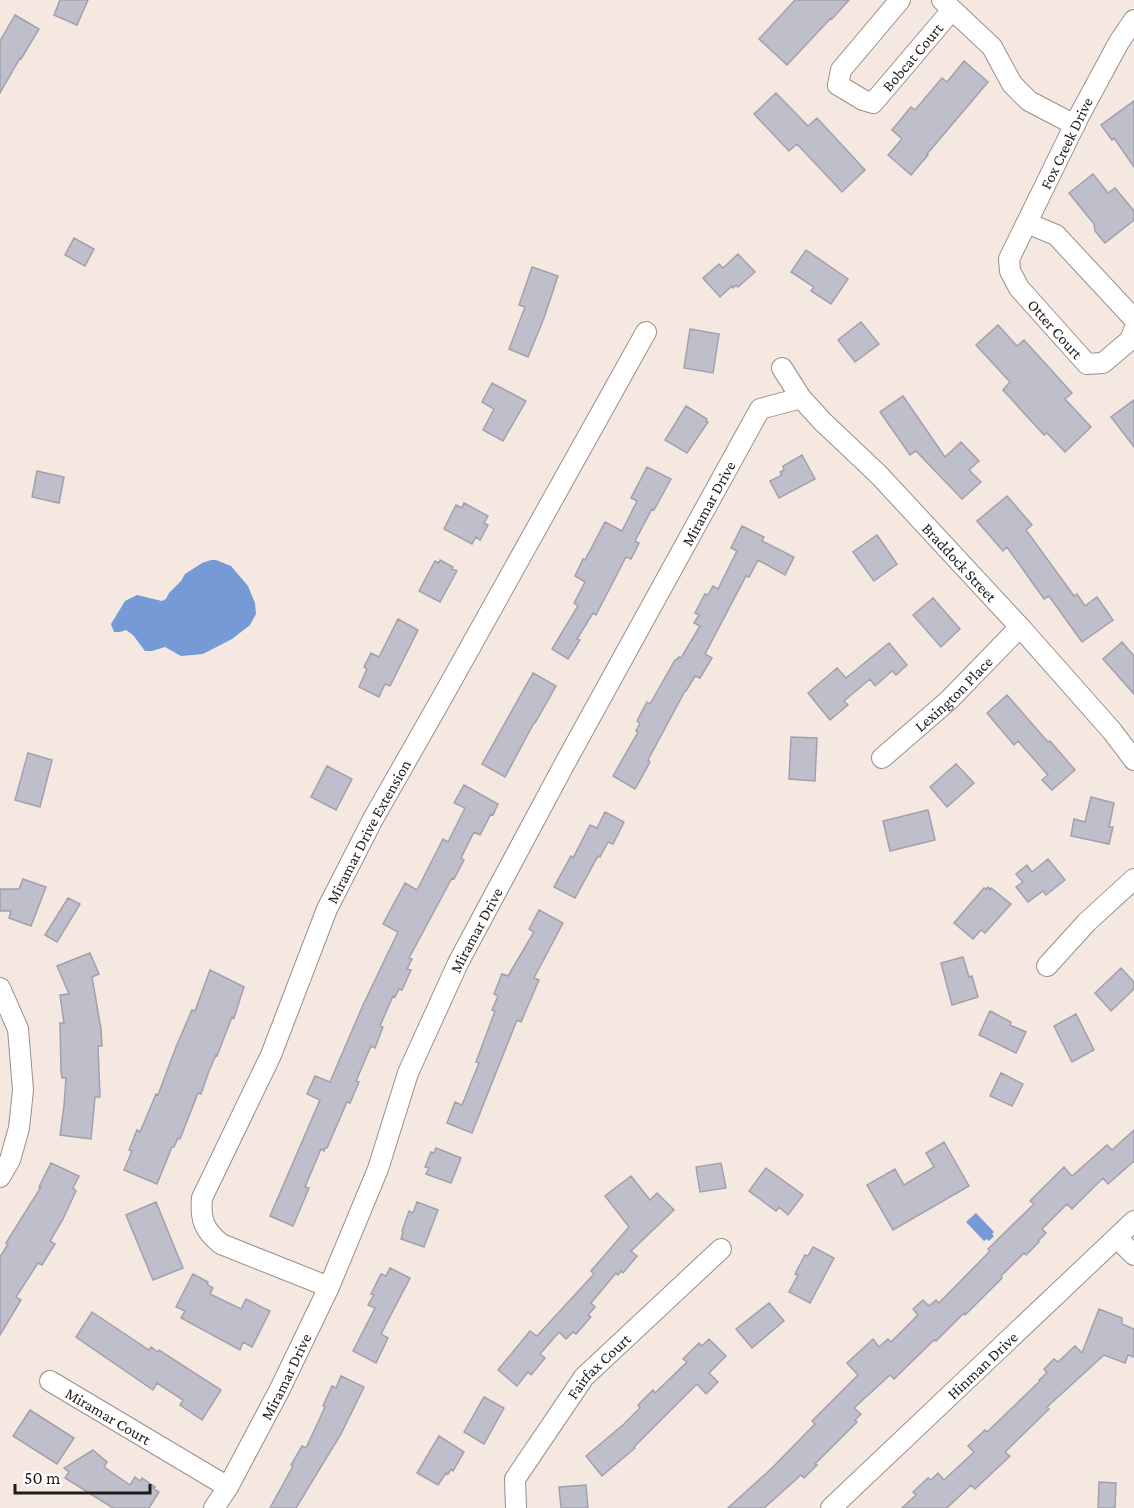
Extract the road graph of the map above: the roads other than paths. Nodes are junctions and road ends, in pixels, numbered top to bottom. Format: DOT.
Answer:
graph roads {
  1 [pos="900,0"];
  2 [pos="947,5"];
  3 [pos="1134,20"];
  4 [pos="1075,125"];
  5 [pos="1027,223"];
  6 [pos="1010,271"];
  7 [pos="1134,319"];
  8 [pos="1134,330"];
  9 [pos="646,332"];
  10 [pos="782,368"];
  11 [pos="801,398"];
  12 [pos="1020,627"];
  13 [pos="882,758"];
  14 [pos="1134,760"];
  15 [pos="1134,879"];
  16 [pos="1047,966"];
  17 [pos="0,988"];
  18 [pos="0,1177"];
  19 [pos="1134,1221"];
  20 [pos="1117,1238"];
  21 [pos="721,1249"];
  22 [pos="1134,1255"];
  23 [pos="328,1287"];
  24 [pos="50,1381"];
  25 [pos="228,1487"];
  26 [pos="214,1508"];
  27 [pos="516,1508"];
  28 [pos="831,1508"];
  1 -- 2 [label="street, Bobcat Court"];
  2 -- 4 [label="street, Bobcat Court"];
  3 -- 4 [label="street, Fox Creek Drive"];
  4 -- 5 [label="street, Fox Creek Drive"];
  5 -- 6 [label="street, Fox Creek Drive"];
  5 -- 7 [label="street"];
  6 -- 8 [label="street, Otter Court"];
  9 -- 23 [label="street, Miramar Drive Extension"];
  10 -- 11 [label="street, Braddock Street"];
  11 -- 12 [label="street, Braddock Street"];
  11 -- 23 [label="street, Miramar Drive"];
  12 -- 13 [label="street, Lexington Place"];
  12 -- 14 [label="street, Braddock Street"];
  15 -- 16 [label="street"];
  17 -- 18 [label="street"];
  19 -- 20 [label="street, Hinman Drive"];
  20 -- 22 [label="street"];
  20 -- 28 [label="street, Hinman Drive"];
  21 -- 27 [label="street, Fairfax Court"];
  23 -- 25 [label="street, Miramar Drive"];
  24 -- 25 [label="street, Miramar Court"];
  25 -- 26 [label="street, Miramar Drive"];
}
